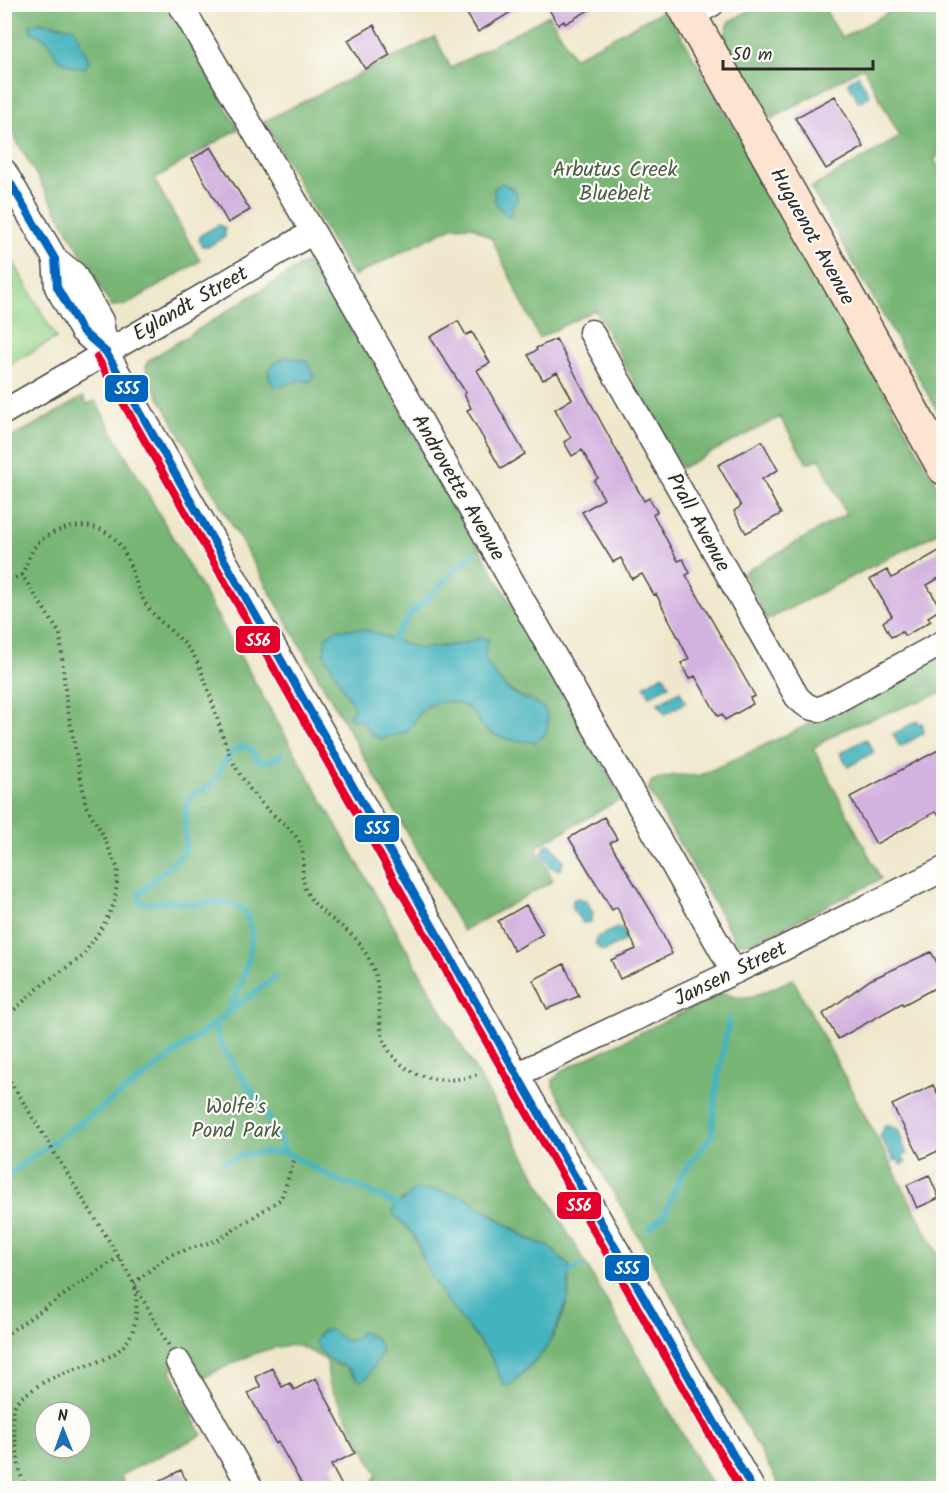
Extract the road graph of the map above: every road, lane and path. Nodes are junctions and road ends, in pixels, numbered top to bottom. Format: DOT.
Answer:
graph roads {
  1 [pos="180,4"];
  2 [pos="695,9"];
  3 [pos="4,171"];
  4 [pos="313,232"];
  5 [pos="591,332"];
  6 [pos="106,351"];
  7 [pos="4,412"];
  8 [pos="944,468"];
  9 [pos="22,575"];
  10 [pos="4,582"];
  11 [pos="944,642"];
  12 [pos="944,868"];
  13 [pos="734,972"];
  14 [pos="4,1019"];
  15 [pos="4,1071"];
  16 [pos="480,1073"];
  17 [pos="516,1075"];
  18 [pos="295,1158"];
  19 [pos="119,1257"];
  20 [pos="134,1283"];
  21 [pos="4,1336"];
  22 [pos="178,1362"];
  23 [pos="26,1488"];
  24 [pos="250,1488"];
  25 [pos="752,1488"];
  1 -- 4 [label="street, Androvette Avenue"];
  2 -- 8 [label="street, Huguenot Avenue"];
  3 -- 6 [label="street"];
  4 -- 6 [label="street, Eylandt Street"];
  4 -- 13 [label="street, Androvette Avenue"];
  5 -- 11 [label="street, Prall Avenue"];
  6 -- 7 [label="street, Eylandt Street"];
  6 -- 17 [label="street"];
  9 -- 10 [label="path"];
  9 -- 14 [label="path"];
  9 -- 16 [label="path"];
  12 -- 13 [label="street, Jansen Street"];
  13 -- 17 [label="street, Jansen Street"];
  15 -- 19 [label="path"];
  17 -- 25 [label="street"];
  18 -- 20 [label="path"];
  19 -- 20 [label="path"];
  19 -- 21 [label="path"];
  20 -- 22 [label="path"];
  20 -- 23 [label="path"];
  22 -- 24 [label="street"];
}
